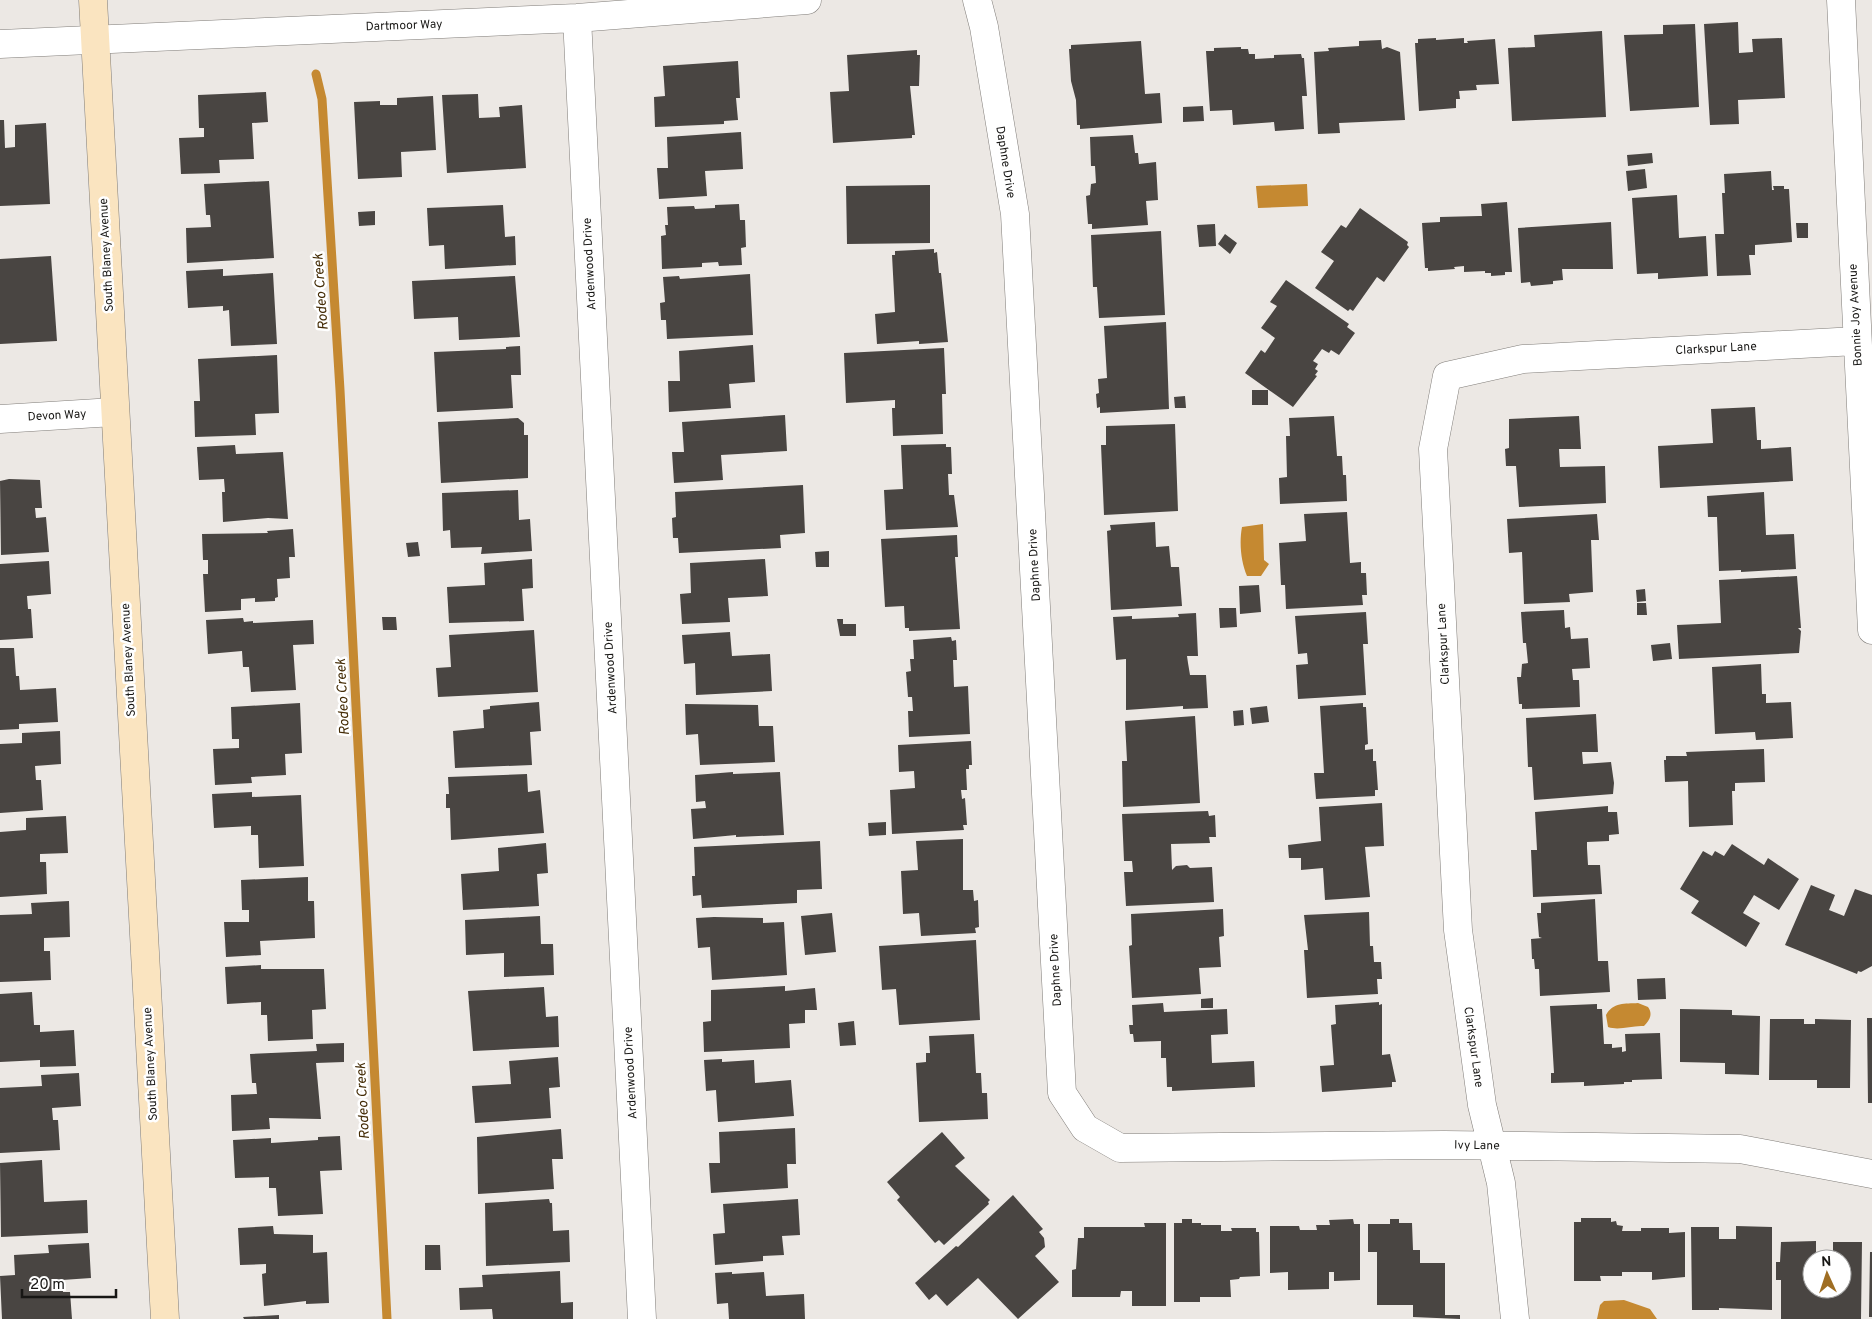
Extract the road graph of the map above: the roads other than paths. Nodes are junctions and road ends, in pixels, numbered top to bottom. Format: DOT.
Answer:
graph roads {
  1 [pos="93,0"];
  2 [pos="807,0"];
  3 [pos="977,0"];
  4 [pos="1841,0"];
  5 [pos="578,18"];
  6 [pos="95,39"];
  7 [pos="0,44"];
  8 [pos="1856,341"];
  9 [pos="114,412"];
  10 [pos="0,419"];
  11 [pos="1872,630"];
  12 [pos="1085,1128"];
  13 [pos="1492,1145"];
  14 [pos="1872,1174"];
  15 [pos="165,1319"];
  16 [pos="642,1319"];
  17 [pos="1515,1319"];
  1 -- 6 [label="street, South Blaney Avenue"];
  2 -- 5 [label="street, Dartmoor Way"];
  3 -- 12 [label="street, Daphne Drive"];
  4 -- 8 [label="street, Bonnie Joy Avenue"];
  5 -- 6 [label="street, Dartmoor Way"];
  5 -- 16 [label="street, Ardenwood Drive"];
  6 -- 7 [label="street, Dartmoor Way"];
  6 -- 9 [label="street, South Blaney Avenue"];
  8 -- 11 [label="street, Bonnie Joy Avenue"];
  8 -- 13 [label="street, Clarkspur Lane"];
  9 -- 10 [label="street, Devon Way"];
  9 -- 15 [label="street, South Blaney Avenue"];
  12 -- 13 [label="street, Ivy Lane"];
  13 -- 14 [label="street, Ivy Lane"];
  13 -- 17 [label="street, Clarkspur Lane"];
}
